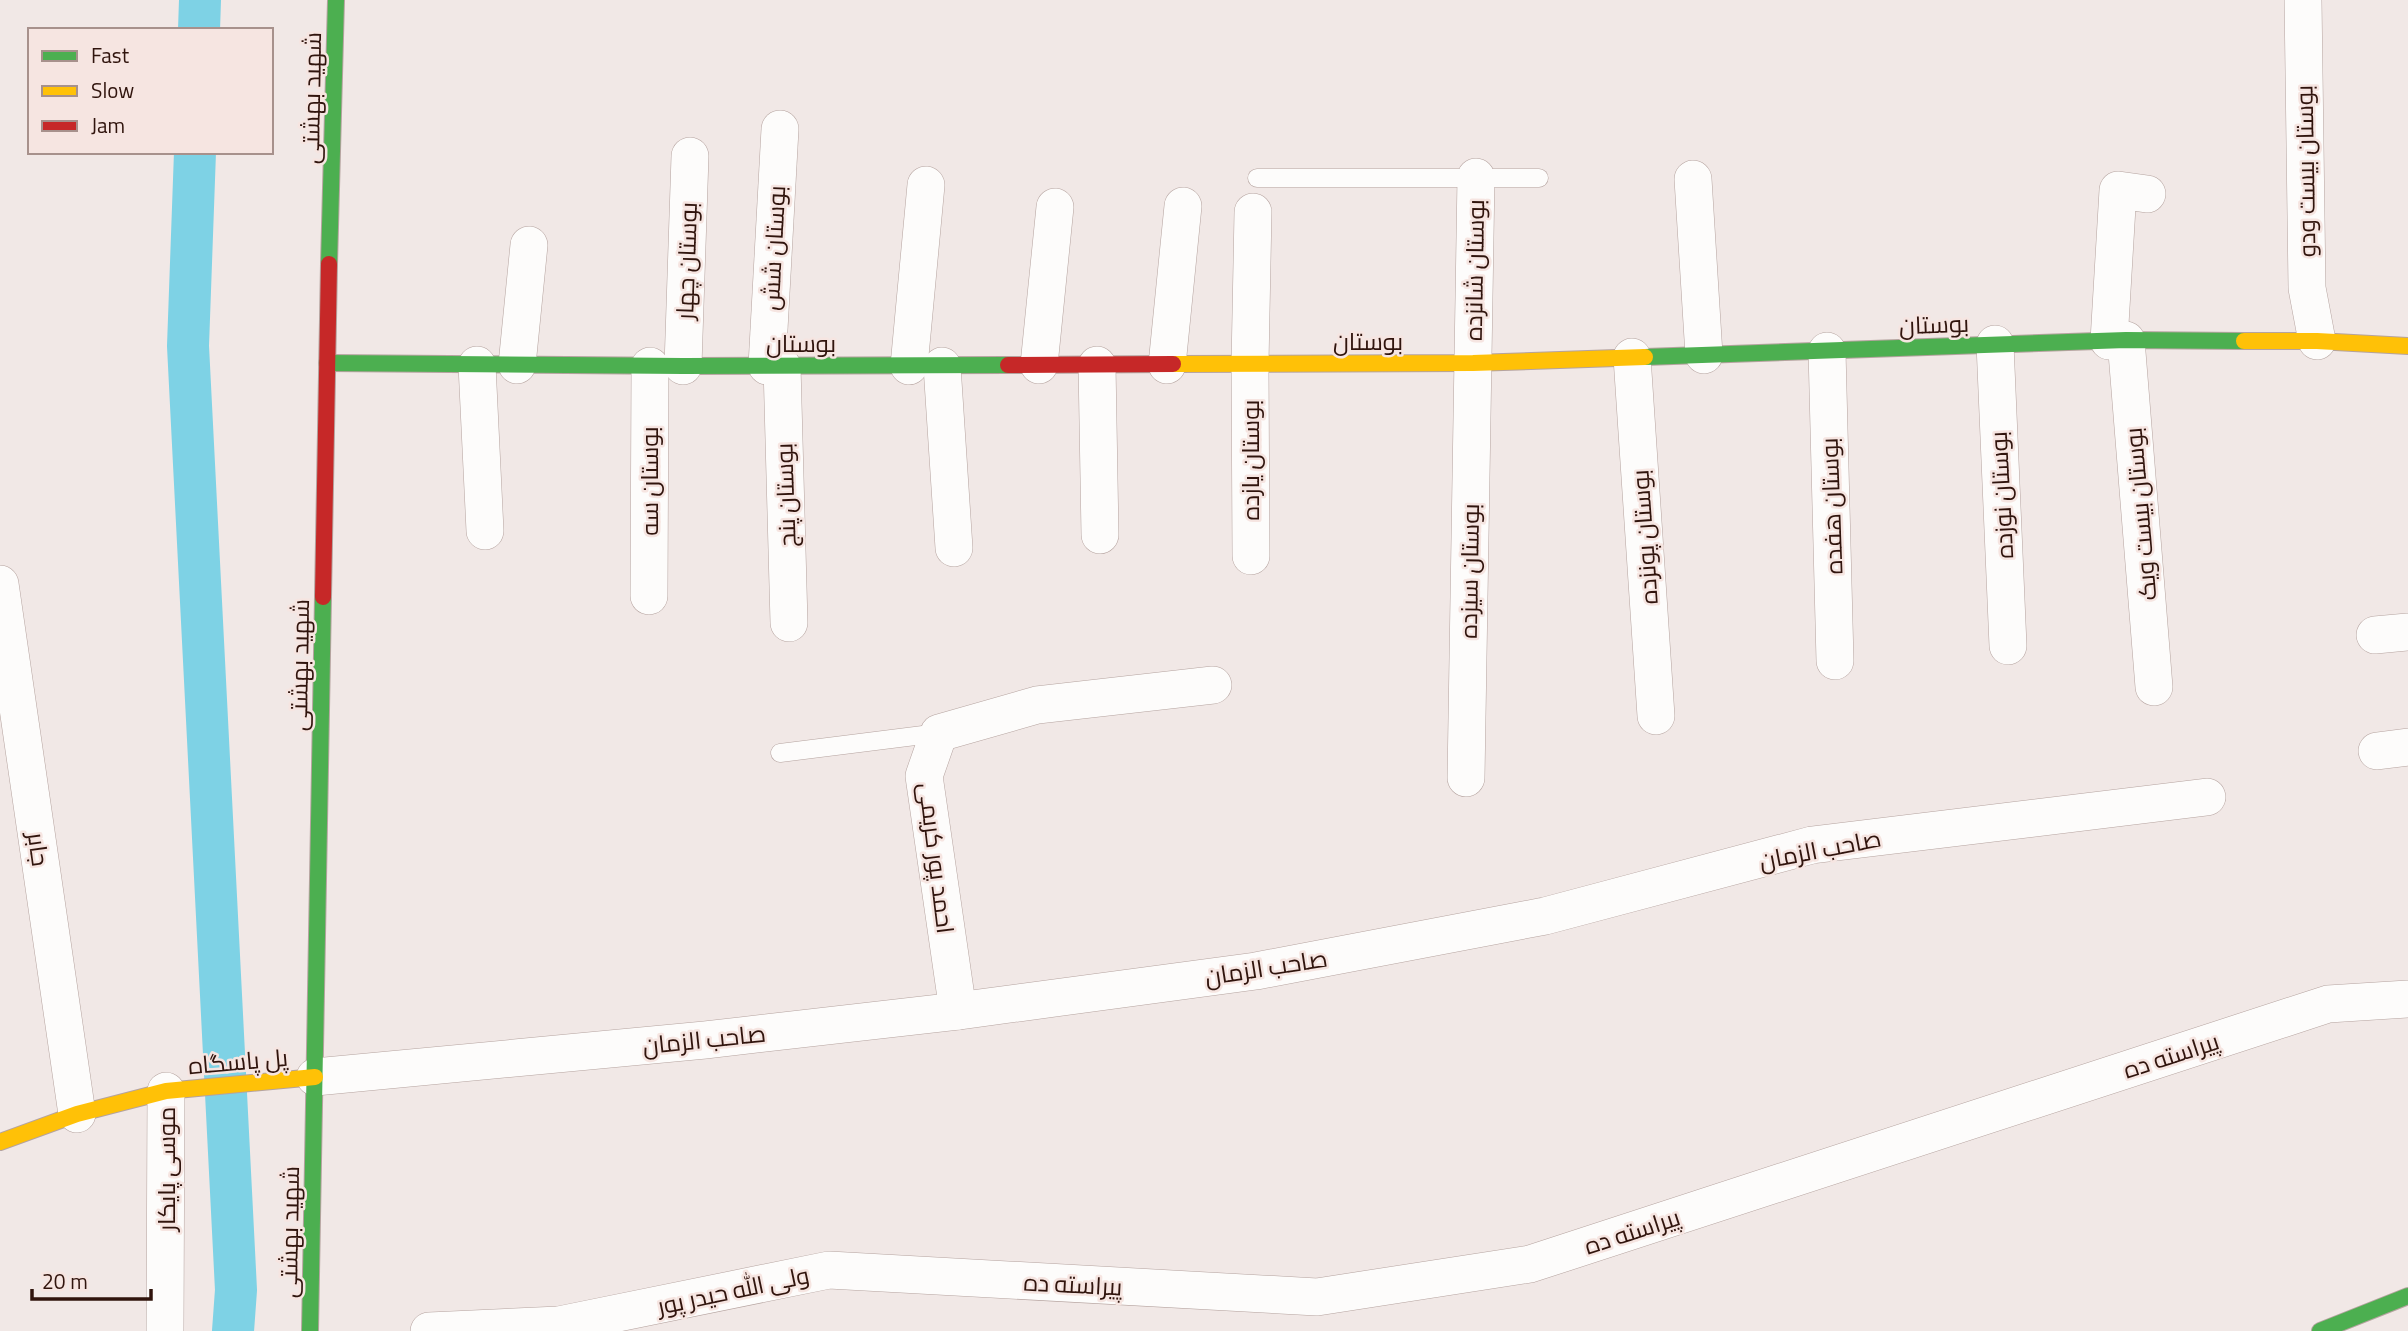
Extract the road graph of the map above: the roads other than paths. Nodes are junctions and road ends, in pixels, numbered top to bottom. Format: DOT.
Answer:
graph roads {
  1 [pos="336,0"];
  2 [pos="2303,0"];
  3 [pos="780,129"];
  4 [pos="690,156"];
  5 [pos="1476,177"];
  6 [pos="1539,178"];
  7 [pos="1693,179"];
  8 [pos="926,185"];
  9 [pos="2147,194"];
  10 [pos="1255,195"];
  11 [pos="1183,206"];
  12 [pos="1055,207"];
  13 [pos="529,245"];
  14 [pos="2118,340"];
  15 [pos="2317,341"];
  16 [pos="1995,344"];
  17 [pos="2408,346"];
  18 [pos="1827,351"];
  19 [pos="1704,355"];
  20 [pos="1632,357"];
  21 [pos="327,363"];
  22 [pos="1473,363"];
  23 [pos="1250,364"];
  24 [pos="477,365"];
  25 [pos="517,365"];
  26 [pos="1039,365"];
  27 [pos="1097,365"];
  28 [pos="1167,365"];
  29 [pos="666,366"];
  30 [pos="775,366"];
  31 [pos="925,366"];
  32 [pos="485,531"];
  33 [pos="1100,535"];
  34 [pos="954,548"];
  35 [pos="1251,556"];
  36 [pos="0,584"];
  37 [pos="649,596"];
  38 [pos="789,623"];
  39 [pos="2008,646"];
  40 [pos="1835,661"];
  41 [pos="1213,685"];
  42 [pos="2154,687"];
  43 [pos="1656,716"];
  44 [pos="939,733"];
  45 [pos="780,753"];
  46 [pos="1466,778"];
  47 [pos="2207,797"];
  48 [pos="2408,999"];
  49 [pos="958,1011"];
  50 [pos="314,1077"];
  51 [pos="166,1091"];
  52 [pos="77,1114"];
  53 [pos="0,1143"];
  54 [pos="829,1270"];
  55 [pos="2408,1296"];
  56 [pos="165,1331"];
  57 [pos="310,1331"];
  58 [pos="429,1331"];
  59 [pos="2320,1331"];
  1 -- 21 [label="street, شهید بهشتی"];
  2 -- 15 [label="street, بوستان بیست ودو"];
  3 -- 30 [label="street, بوستان شش"];
  4 -- 29 [label="street, بوستان چهار"];
  5 -- 6 [label="lane"];
  5 -- 10 [label="lane"];
  5 -- 22 [label="street, بوستان شانزده"];
  7 -- 19 [label="street"];
  8 -- 31 [label="street"];
  9 -- 14 [label="street, بوستان بیست ویک"];
  10 -- 23 [label="street, بوستان یازده"];
  11 -- 28 [label="street"];
  12 -- 26 [label="street"];
  13 -- 25 [label="street"];
  14 -- 15 [label="street, بوستان"];
  14 -- 16 [label="street, بوستان"];
  14 -- 42 [label="street, بوستان بیست ویک"];
  15 -- 17 [label="street, بوستان"];
  16 -- 18 [label="street, بوستان"];
  16 -- 39 [label="street, بوستان نوزده"];
  18 -- 19 [label="street, بوستان"];
  18 -- 40 [label="street, بوستان هفده"];
  19 -- 20 [label="street, بوستان"];
  20 -- 22 [label="street, بوستان"];
  20 -- 43 [label="street, بوستان پونزده"];
  21 -- 24 [label="street, بوستان"];
  21 -- 50 [label="street, شهید بهشتی"];
  22 -- 23 [label="street, بوستان"];
  22 -- 46 [label="street, بوستان سیزده"];
  23 -- 28 [label="street, بوستان"];
  23 -- 35 [label="street, بوستان یازده"];
  24 -- 25 [label="street, بوستان"];
  24 -- 32 [label="street"];
  25 -- 29 [label="street, بوستان"];
  26 -- 27 [label="street, بوستان"];
  26 -- 31 [label="street, بوستان"];
  27 -- 28 [label="street, بوستان"];
  27 -- 33 [label="street"];
  29 -- 30 [label="street, بوستان"];
  29 -- 37 [label="street, بوستان سه"];
  30 -- 31 [label="street, بوستان"];
  30 -- 38 [label="street, بوستان پنج"];
  31 -- 34 [label="street"];
  36 -- 52 [label="street, جابر"];
  41 -- 44 [label="street"];
  44 -- 45 [label="lane"];
  44 -- 49 [label="street, احمد پور کریمی"];
  47 -- 49 [label="street, صاحب الزمان"];
  48 -- 54 [label="street, پیراسته ده"];
  49 -- 50 [label="street, صاحب الزمان"];
  50 -- 51 [label="street, پل پاسگاه"];
  50 -- 57 [label="street, شهید بهشتی"];
  51 -- 52 [label="street, پل پاسگاه"];
  51 -- 56 [label="street, موسی پایکار"];
  52 -- 53 [label="street, پل پاسگاه"];
  54 -- 58 [label="street, ولی الله حیدر پور"];
  55 -- 59 [label="street"];
}
